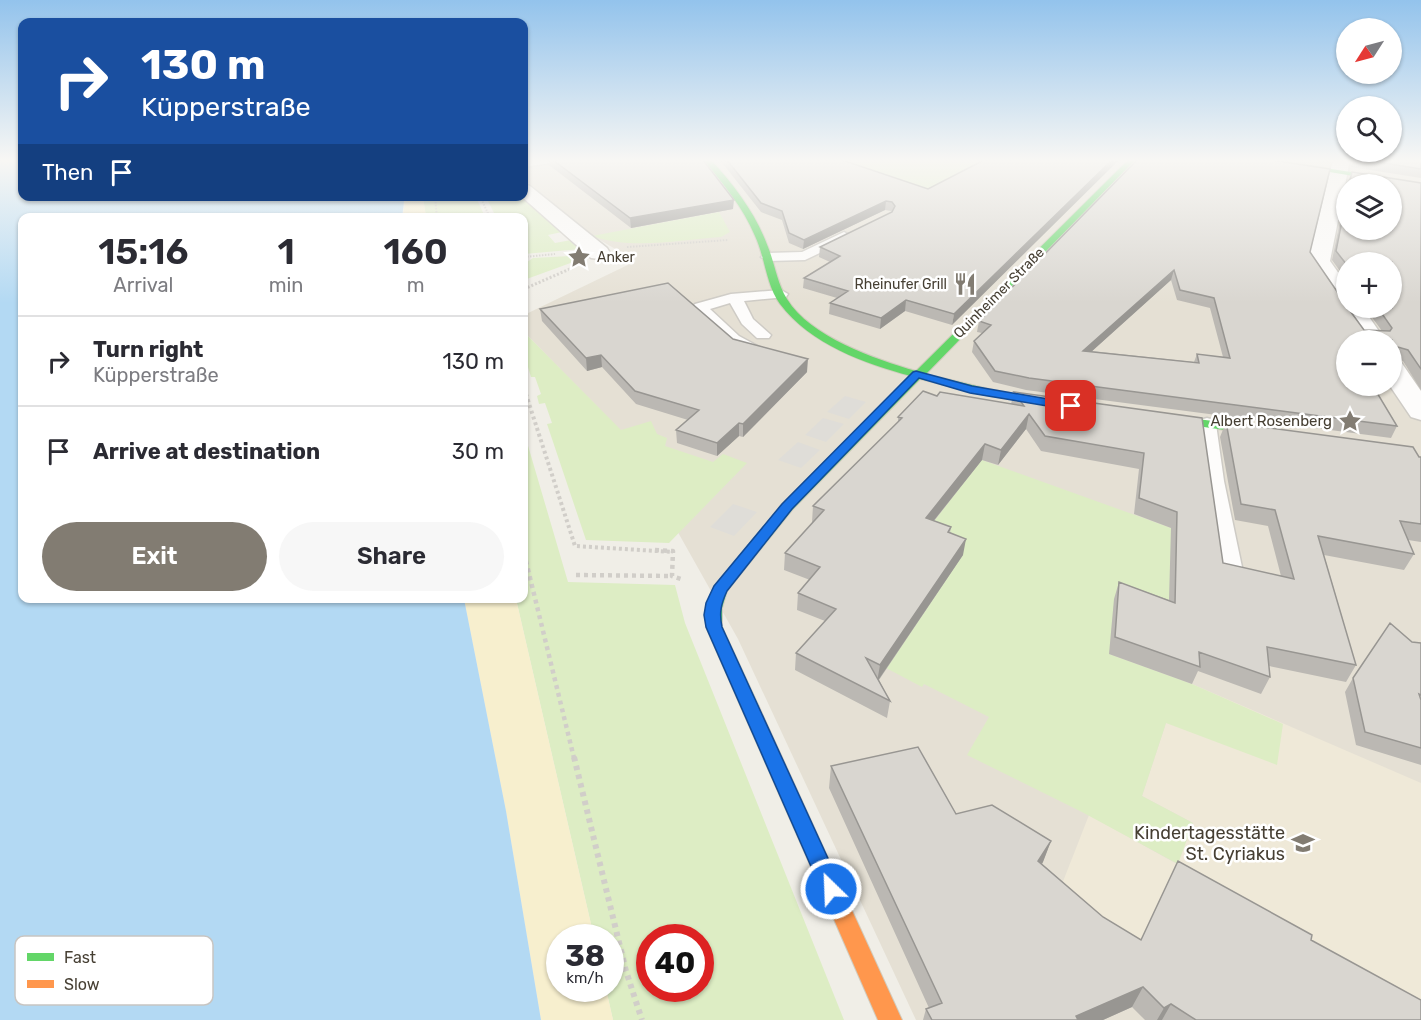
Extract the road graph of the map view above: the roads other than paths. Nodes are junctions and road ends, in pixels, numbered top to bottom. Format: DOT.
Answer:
graph roads {
  1 [pos="545,208"];
  2 [pos="742,208"];
  3 [pos="1084,208"];
  4 [pos="1331,208"];
  5 [pos="855,231"];
  6 [pos="598,253"];
  7 [pos="768,257"];
  8 [pos="1336,286"];
  9 [pos="781,294"];
  10 [pos="735,298"];
  11 [pos="763,335"];
  12 [pos="769,355"];
  13 [pos="916,374"];
  14 [pos="1402,383"];
  15 [pos="1071,406"];
  16 [pos="1421,411"];
  17 [pos="1139,415"];
  18 [pos="1208,424"];
  19 [pos="1279,434"];
  20 [pos="1231,567"];
  21 [pos="890,1020"];
  1 -- 6 [label="street"];
  2 -- 7 [label="street"];
  3 -- 13 [label="street, Quinheimer Straße"];
  4 -- 8 [label="street"];
  5 -- 7 [label="lane"];
  7 -- 9 [label="street"];
  9 -- 10 [label="lane"];
  9 -- 13 [label="street"];
  10 -- 11 [label="lane"];
  10 -- 12 [label="lane"];
  13 -- 15 [label="street"];
  13 -- 21 [label="street, Quinheimer Straße"];
  14 -- 16 [label="street"];
  17 -- 18 [label="street"];
  18 -- 19 [label="street"];
  18 -- 20 [label="lane"];
}
